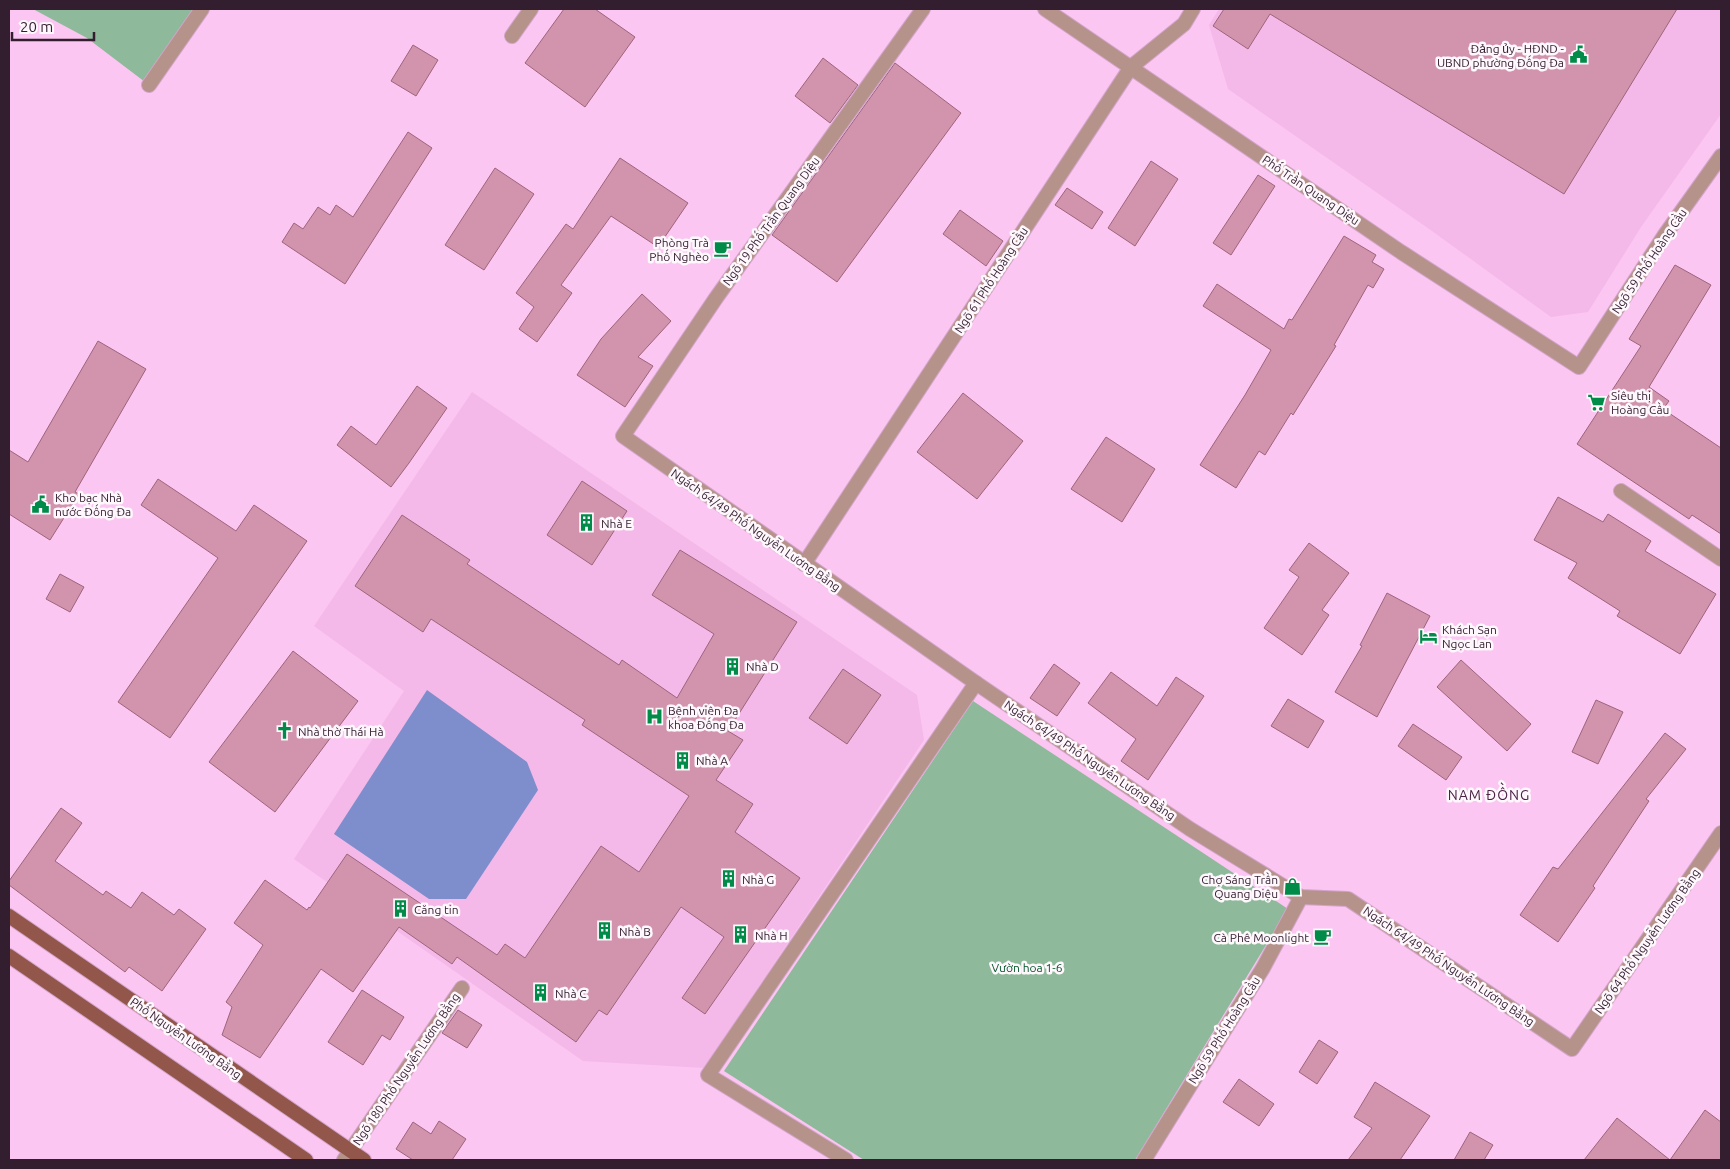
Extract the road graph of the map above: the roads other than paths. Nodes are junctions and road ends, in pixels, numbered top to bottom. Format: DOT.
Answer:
graph roads {
  1 [pos="202,9"];
  2 [pos="531,9"];
  3 [pos="922,9"];
  4 [pos="1046,9"];
  5 [pos="1193,9"];
  6 [pos="512,36"];
  7 [pos="1130,67"];
  8 [pos="150,84"];
  9 [pos="1721,156"];
  10 [pos="1580,368"];
  11 [pos="622,436"];
  12 [pos="1621,491"];
  13 [pos="1721,559"];
  14 [pos="804,564"];
  15 [pos="976,684"];
  16 [pos="1721,833"];
  17 [pos="1302,898"];
  18 [pos="9,916"];
  19 [pos="9,956"];
  20 [pos="462,988"];
  21 [pos="1572,1049"];
  22 [pos="347,1156"];
  23 [pos="306,1160"];
  24 [pos="364,1160"];
  25 [pos="846,1160"];
  26 [pos="1144,1160"];
  1 -- 8 [label="street"];
  2 -- 6 [label="street"];
  3 -- 11 [label="street, Ngõ 19 Phố Trần Quang Diệu"];
  4 -- 7 [label="street, Phố Trần Quang Diệu"];
  5 -- 7 [label="street, Ngõ 61 Phố Hoàng Cầu"];
  7 -- 10 [label="street, Phố Trần Quang Diệu"];
  7 -- 14 [label="street, Ngõ 61 Phố Hoàng Cầu"];
  9 -- 10 [label="street, Ngõ 59 Phố Hoàng Cầu"];
  11 -- 14 [label="street, Ngách 64/49 Phố Nguyễn Lương Bằng"];
  12 -- 13 [label="street"];
  14 -- 15 [label="street, Ngách 64/49 Phố Nguyễn Lương Bằng"];
  15 -- 17 [label="street, Ngách 64/49 Phố Nguyễn Lương Bằng"];
  15 -- 25 [label="street"];
  16 -- 21 [label="street, Ngõ 64 Phố Nguyễn Lương Bằng"];
  17 -- 21 [label="street, Ngách 64/49 Phố Nguyễn Lương Bằng"];
  17 -- 26 [label="street, Ngõ 59 Phố Hoàng Cầu"];
  18 -- 22 [label="main road, Phố Nguyễn Lương Bằng"];
  19 -- 23 [label="main road"];
  20 -- 22 [label="street, Ngõ 180 Phố Nguyễn Lương Bằng"];
  22 -- 24 [label="main road, Phố Nguyễn Lương Bằng"];
}
